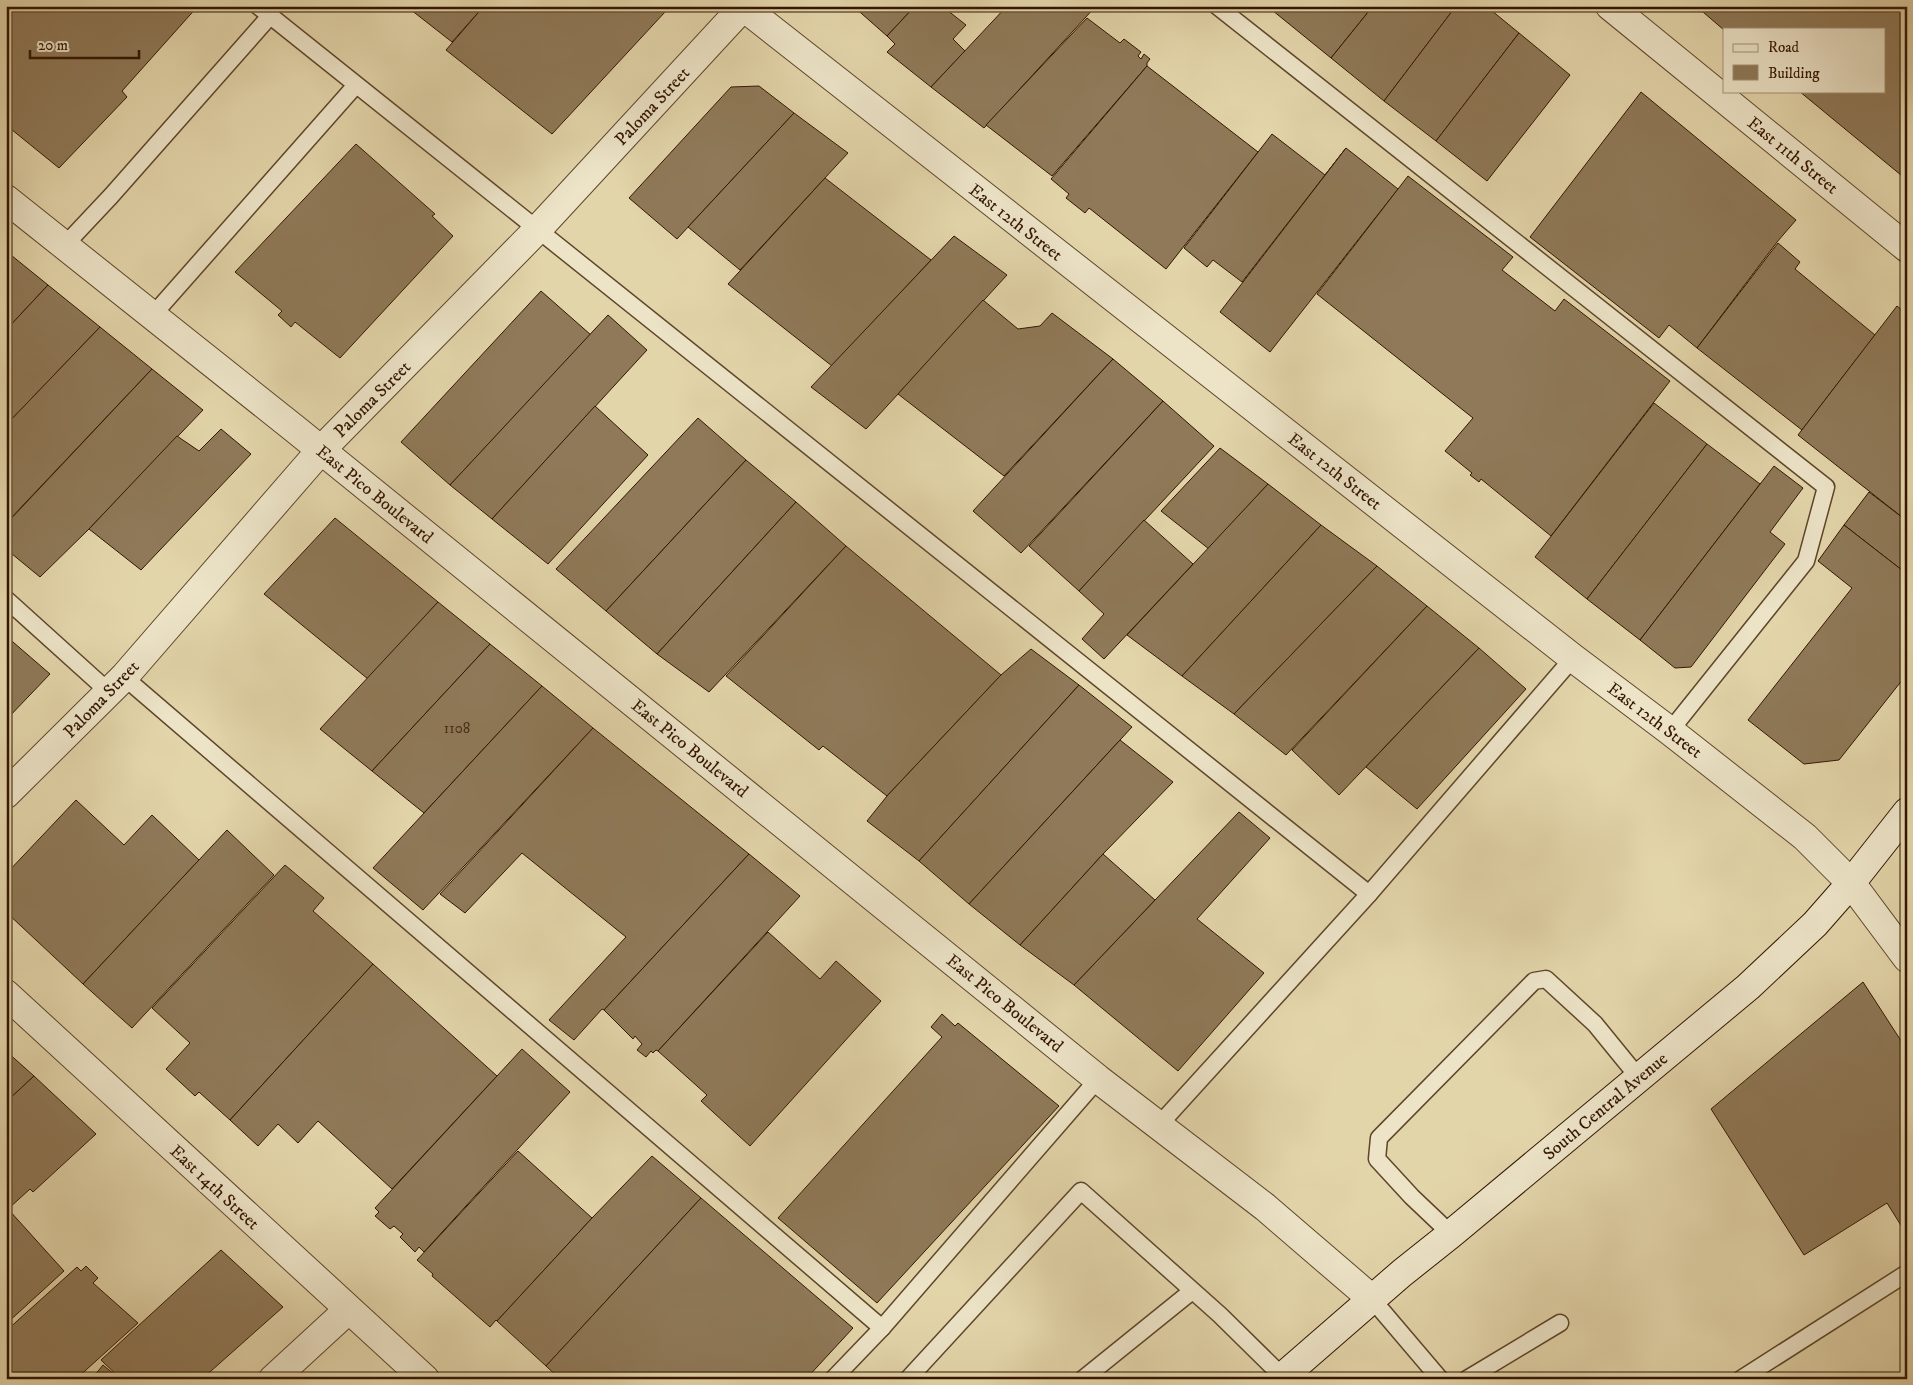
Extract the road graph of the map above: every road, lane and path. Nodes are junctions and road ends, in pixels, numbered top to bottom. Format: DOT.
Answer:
graph roads {
  1 [pos="1217,6"];
  2 [pos="1610,6"];
  3 [pos="742,7"];
  4 [pos="264,11"];
  5 [pos="356,85"];
  6 [pos="6,200"];
  7 [pos="537,230"];
  8 [pos="64,246"];
  9 [pos="1907,248"];
  10 [pos="152,316"];
  11 [pos="321,450"];
  12 [pos="6,599"];
  13 [pos="1573,658"];
  14 [pos="116,684"];
  15 [pos="1670,731"];
  16 [pos="6,794"];
  17 [pos="1907,812"];
  18 [pos="1851,883"];
  19 [pos="1369,894"];
  20 [pos="1907,958"];
  21 [pos="6,994"];
  22 [pos="1639,1078"];
  23 [pos="1098,1079"];
  24 [pos="1159,1125"];
  25 [pos="1452,1234"];
  26 [pos="1907,1273"];
  27 [pos="1192,1291"];
  28 [pos="1372,1299"];
  29 [pos="348,1310"];
  30 [pos="1560,1323"];
  31 [pos="882,1328"];
  32 [pos="1282,1378"];
  33 [pos="273,1379"];
  34 [pos="425,1379"];
  35 [pos="833,1379"];
  36 [pos="908,1379"];
  37 [pos="1083,1379"];
  38 [pos="1440,1379"];
  39 [pos="1466,1379"];
  40 [pos="1741,1379"];
  1 -- 15 [label="lane"];
  2 -- 9 [label="street, East 11th Street"];
  3 -- 7 [label="street, Paloma Street"];
  3 -- 13 [label="street, East 12th Street"];
  4 -- 5 [label="lane"];
  4 -- 8 [label="lane"];
  5 -- 7 [label="lane"];
  5 -- 10 [label="lane"];
  6 -- 8 [label="street, East Pico Boulevard"];
  7 -- 11 [label="street, Paloma Street"];
  7 -- 19 [label="lane"];
  8 -- 10 [label="street, East Pico Boulevard"];
  10 -- 11 [label="street, East Pico Boulevard"];
  11 -- 14 [label="street, Paloma Street"];
  11 -- 23 [label="street, East Pico Boulevard"];
  12 -- 14 [label="lane"];
  13 -- 15 [label="street, East 12th Street"];
  13 -- 19 [label="lane"];
  14 -- 16 [label="street, Paloma Street"];
  14 -- 31 [label="lane"];
  15 -- 18 [label="street, East 12th Street"];
  17 -- 18 [label="street, South Central Avenue"];
  18 -- 20 [label="street, East 12th Street"];
  18 -- 22 [label="street, South Central Avenue"];
  19 -- 24 [label="lane"];
  21 -- 29 [label="street, East 14th Street"];
  22 -- 25 [label="street, South Central Avenue"];
  22 -- 25 [label="lane"];
  23 -- 24 [label="street, East Pico Boulevard"];
  23 -- 31 [label="lane"];
  24 -- 28 [label="street, East Pico Boulevard"];
  25 -- 28 [label="street, South Central Avenue"];
  26 -- 40 [label="lane"];
  27 -- 32 [label="lane"];
  27 -- 36 [label="lane"];
  27 -- 37 [label="lane"];
  28 -- 32 [label="street, South Central Avenue"];
  28 -- 38 [label="lane"];
  29 -- 33 [label="street"];
  29 -- 34 [label="street, East 14th Street"];
  30 -- 39 [label="lane"];
  31 -- 35 [label="lane"];
}
